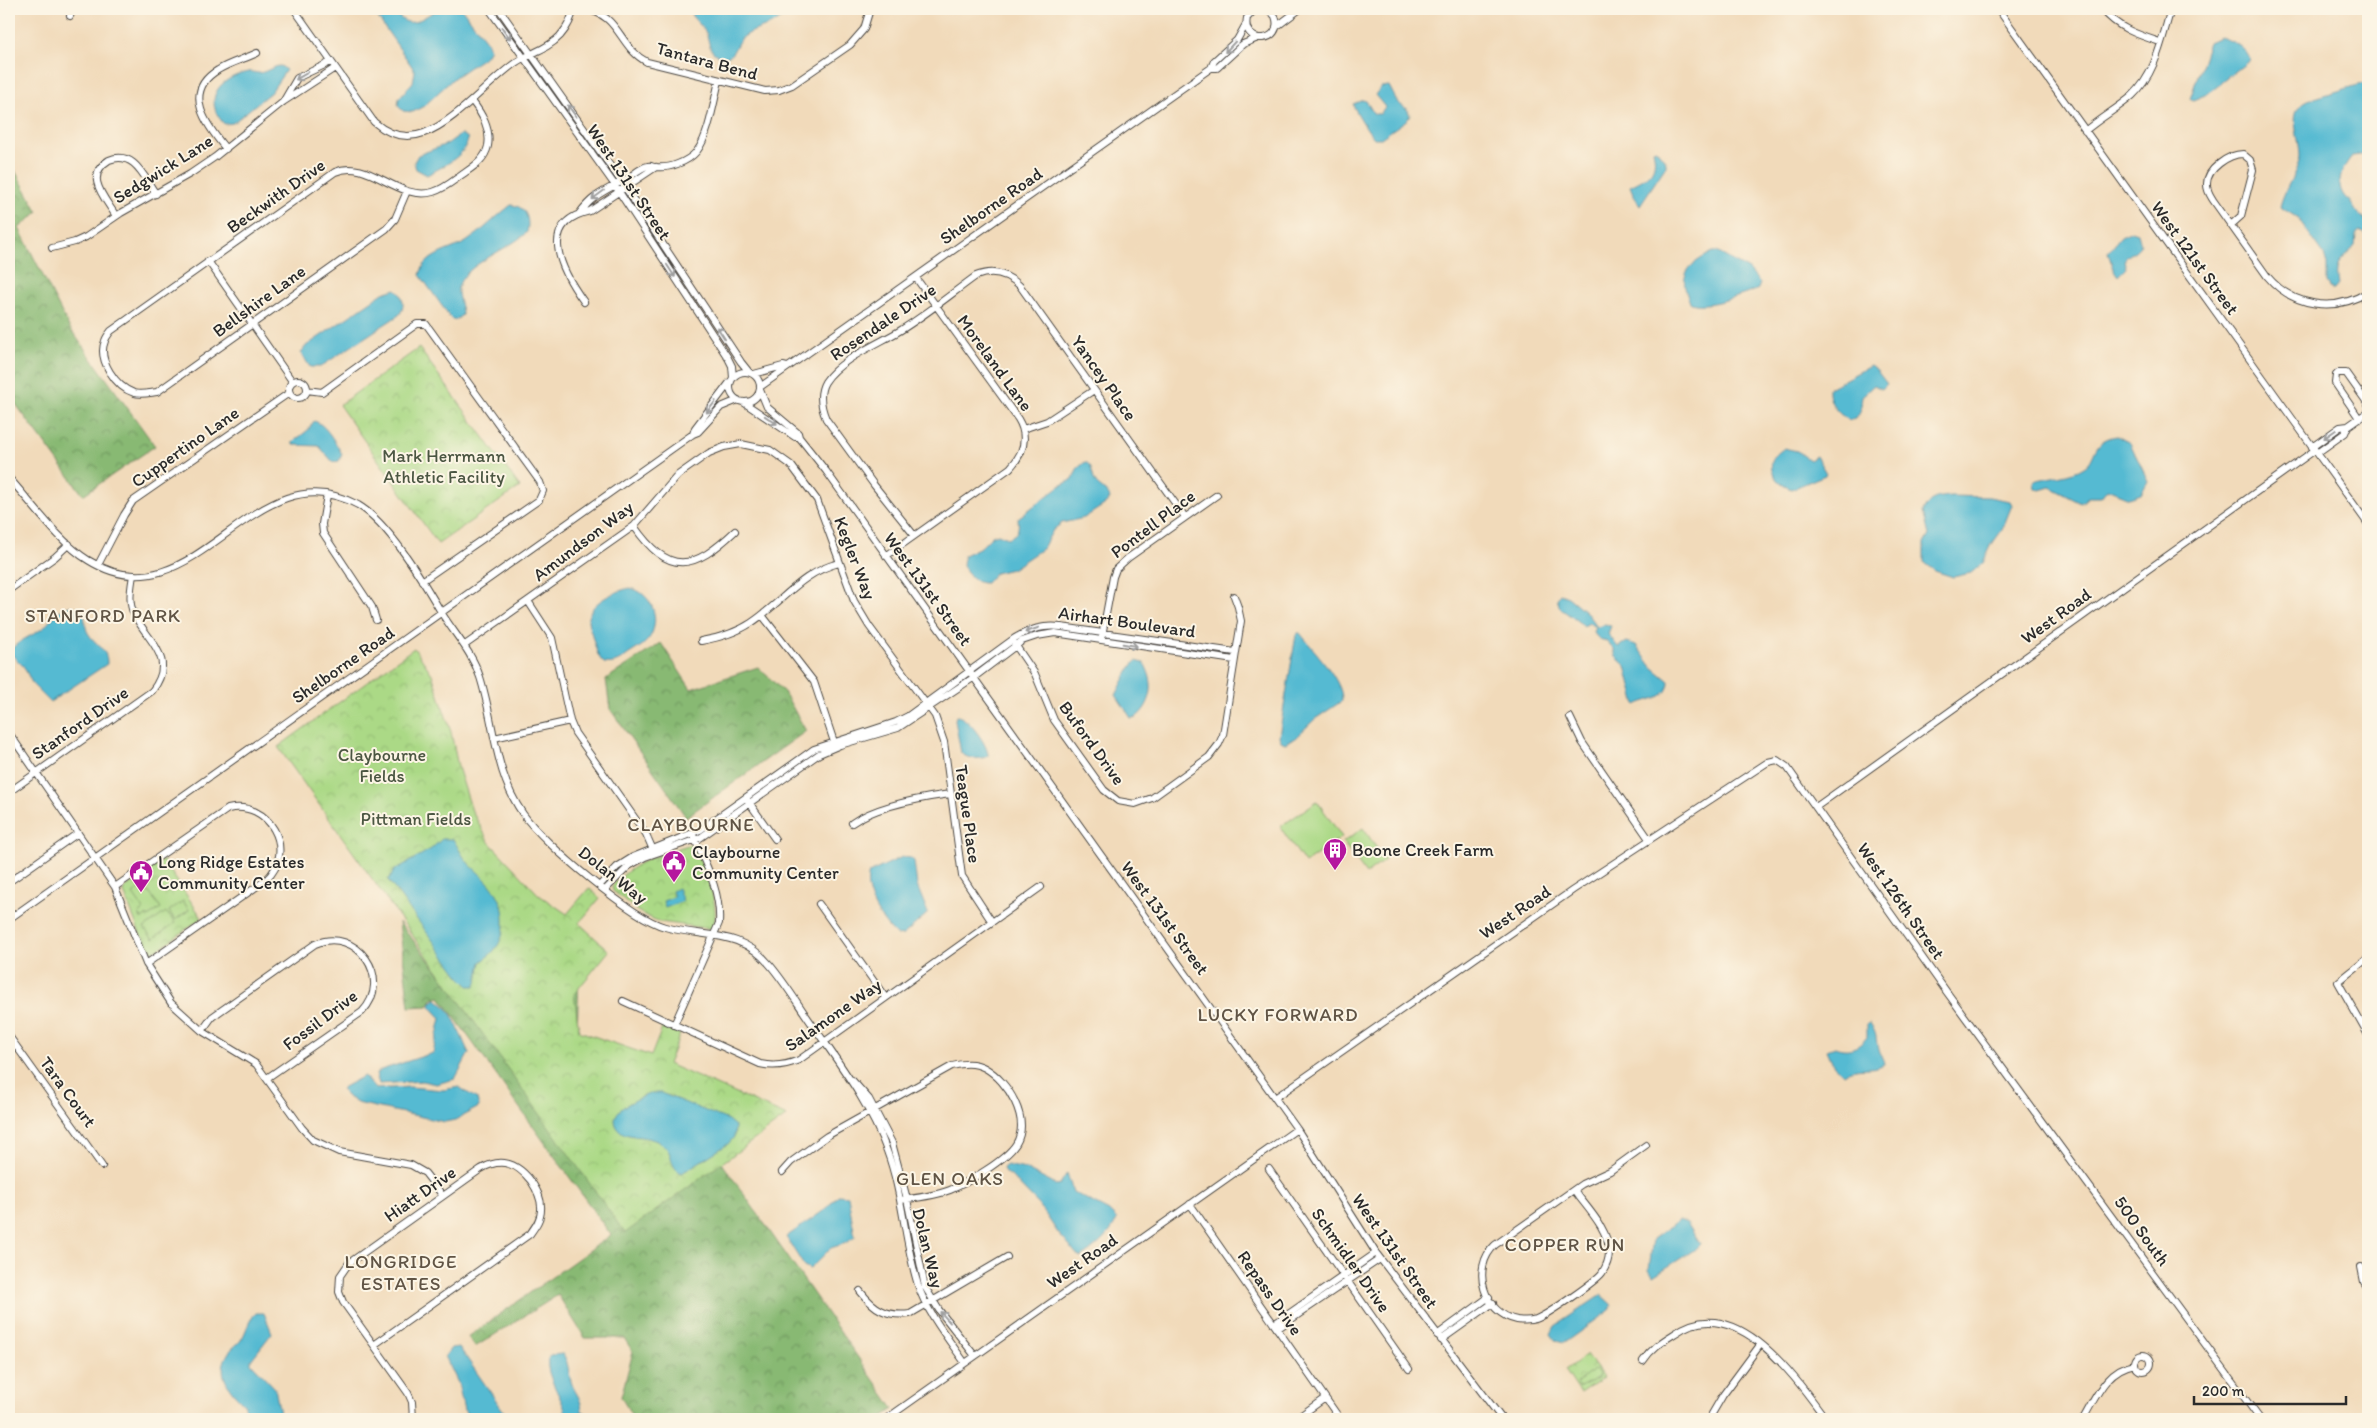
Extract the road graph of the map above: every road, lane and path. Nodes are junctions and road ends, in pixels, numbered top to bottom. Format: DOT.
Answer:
graph roads {
  1 [pos="73,9"];
  2 [pos="294,9"];
  3 [pos="488,9"];
  4 [pos="499,9"];
  5 [pos="573,9"];
  6 [pos="583,9"];
  7 [pos="870,9"];
  8 [pos="1245,9"];
  9 [pos="1255,9"];
  10 [pos="1268,9"];
  11 [pos="1285,9"];
  12 [pos="1300,9"];
  13 [pos="1998,9"];
  14 [pos="2102,9"];
  15 [pos="2171,9"];
  16 [pos="70,16"];
  17 [pos="1246,21"];
  18 [pos="1276,26"];
  19 [pos="1258,38"];
  20 [pos="2160,42"];
  21 [pos="257,53"];
  22 [pos="528,57"];
  23 [pos="333,65"];
  24 [pos="1211,68"];
  25 [pos="719,81"];
  26 [pos="472,101"];
  27 [pos="283,102"];
  28 [pos="2085,131"];
  29 [pos="226,149"];
  30 [pos="620,186"];
  31 [pos="407,191"];
  32 [pos="156,194"];
  33 [pos="116,216"];
  34 [pos="2231,225"];
  35 [pos="52,248"];
  36 [pos="208,261"];
  37 [pos="988,273"];
  38 [pos="916,278"];
  39 [pos="2368,292"];
  40 [pos="584,302"];
  41 [pos="936,306"];
  42 [pos="252,324"];
  43 [pos="787,367"];
  44 [pos="752,373"];
  45 [pos="112,375"];
  46 [pos="732,379"];
  47 [pos="292,381"];
  48 [pos="760,389"];
  49 [pos="307,390"];
  50 [pos="1094,390"];
  51 [pos="289,393"];
  52 [pos="740,401"];
  53 [pos="2368,404"];
  54 [pos="2364,415"];
  55 [pos="2368,422"];
  56 [pos="1023,429"];
  57 [pos="693,434"];
  58 [pos="799,437"];
  59 [pos="741,444"];
  60 [pos="2315,450"];
  61 [pos="9,478"];
  62 [pos="327,495"];
  63 [pos="1217,495"];
  64 [pos="1185,517"];
  65 [pos="2368,524"];
  66 [pos="634,526"];
  67 [pos="735,531"];
  68 [pos="914,535"];
  69 [pos="69,544"];
  70 [pos="886,556"];
  71 [pos="839,563"];
  72 [pos="98,565"];
  73 [pos="133,575"];
  74 [pos="422,581"];
  75 [pos="9,590"];
  76 [pos="1234,596"];
  77 [pos="528,601"];
  78 [pos="442,613"];
  79 [pos="762,615"];
  80 [pos="376,620"];
  81 [pos="1103,633"];
  82 [pos="1101,640"];
  83 [pos="701,641"];
  84 [pos="1014,643"];
  85 [pos="465,645"];
  86 [pos="1235,652"];
  87 [pos="1234,660"];
  88 [pos="969,672"];
  89 [pos="973,678"];
  90 [pos="928,705"];
  91 [pos="1570,717"];
  92 [pos="570,721"];
  93 [pos="9,734"];
  94 [pos="494,738"];
  95 [pos="834,744"];
  96 [pos="1777,760"];
  97 [pos="36,773"];
  98 [pos="9,792"];
  99 [pos="950,794"];
  100 [pos="747,800"];
  101 [pos="1816,807"];
  102 [pos="852,824"];
  103 [pos="78,833"];
  104 [pos="694,837"];
  105 [pos="775,839"];
  106 [pos="1649,839"];
  107 [pos="654,851"];
  108 [pos="94,858"];
  109 [pos="13,879"];
  110 [pos="115,887"];
  111 [pos="603,887"];
  112 [pos="1041,887"];
  113 [pos="819,904"];
  114 [pos="9,919"];
  115 [pos="992,922"];
  116 [pos="715,935"];
  117 [pos="2368,958"];
  118 [pos="146,964"];
  119 [pos="885,997"];
  120 [pos="623,1001"];
  121 [pos="674,1025"];
  122 [pos="202,1031"];
  123 [pos="2368,1035"];
  124 [pos="9,1036"];
  125 [pos="824,1042"];
  126 [pos="1999,1061"];
  127 [pos="267,1078"];
  128 [pos="1275,1098"];
  129 [pos="872,1111"];
  130 [pos="1297,1129"];
  131 [pos="1646,1145"];
  132 [pos="102,1166"];
  133 [pos="1269,1169"];
  134 [pos="782,1172"];
  135 [pos="1574,1190"];
  136 [pos="443,1196"];
  137 [pos="904,1200"];
  138 [pos="1190,1204"];
  139 [pos="1378,1256"];
  140 [pos="1008,1257"];
  141 [pos="2361,1267"];
  142 [pos="1345,1279"];
  143 [pos="2368,1288"];
  144 [pos="860,1291"];
  145 [pos="1491,1300"];
  146 [pos="931,1302"];
  147 [pos="1276,1327"];
  148 [pos="1439,1338"];
  149 [pos="374,1344"];
  150 [pos="1760,1345"];
  151 [pos="975,1356"];
  152 [pos="1643,1361"];
  153 [pos="965,1363"];
  154 [pos="2134,1364"];
  155 [pos="1409,1369"];
  156 [pos="1326,1398"];
  157 [pos="413,1419"];
  158 [pos="886,1419"];
  159 [pos="1296,1419"];
  160 [pos="1340,1419"];
  161 [pos="1502,1419"];
  162 [pos="1709,1419"];
  163 [pos="1826,1419"];
  164 [pos="2083,1419"];
  165 [pos="2260,1419"];
  1 -- 16 [label="street"];
  2 -- 23 [label="street"];
  3 -- 22 [label="street, West 131st Street, one-way"];
  4 -- 22 [label="street, West 131st Street"];
  5 -- 22 [label="street"];
  6 -- 25 [label="street, Tantara Bend"];
  7 -- 25 [label="street, Tantara Bend"];
  8 -- 17 [label="street"];
  9 -- 17 [label="street, Shelborne Road"];
  10 -- 11 [label="street"];
  10 -- 18 [label="street"];
  12 -- 18 [label="street"];
  13 -- 28 [label="street, West 121st Street"];
  14 -- 20 [label="street"];
  15 -- 20 [label="street"];
  17 -- 19 [label="street"];
  17 -- 24 [label="street, Shelborne Road, one-way"];
  18 -- 19 [label="street, Shelborne Road"];
  19 -- 24 [label="street, Shelborne Road"];
  20 -- 28 [label="street"];
  21 -- 29 [label="street"];
  22 -- 26 [label="street"];
  22 -- 30 [label="street, West 131st Street"];
  23 -- 26 [label="street"];
  23 -- 27 [label="street, Sedgwick Lane"];
  23 -- 27 [label="street, Sedgwick Lane, one-way"];
  24 -- 38 [label="street, Shelborne Road"];
  25 -- 30 [label="street"];
  26 -- 31 [label="street, Beckwith Drive"];
  27 -- 29 [label="street, Sedgwick Lane"];
  28 -- 60 [label="street, West 121st Street"];
  29 -- 32 [label="street, Sedgwick Lane"];
  30 -- 40 [label="street"];
  44 -- 30 [label="street, West 131st Street, one-way"];
  30 -- 46 [label="street, West 131st Street, one-way"];
  31 -- 36 [label="street, Beckwith Drive"];
  31 -- 42 [label="street, Bellshire Lane"];
  32 -- 33 [label="street, Sedgwick Lane"];
  32 -- 33 [label="street"];
  33 -- 35 [label="street, Sedgwick Lane"];
  34 -- 34 [label="street"];
  34 -- 39 [label="street"];
  36 -- 42 [label="street"];
  36 -- 45 [label="street, Beckwith Drive"];
  37 -- 41 [label="street, Rosendale Drive"];
  37 -- 50 [label="street, Yancey Place"];
  38 -- 41 [label="street, Moreland Lane"];
  38 -- 43 [label="street, Shelborne Road"];
  41 -- 56 [label="street, Moreland Lane"];
  41 -- 68 [label="street, Rosendale Drive"];
  42 -- 45 [label="street, Bellshire Lane"];
  42 -- 47 [label="street"];
  43 -- 44 [label="street, Shelborne Road"];
  43 -- 48 [label="street, Shelborne Road"];
  44 -- 46 [label="street"];
  44 -- 48 [label="street"];
  46 -- 52 [label="street"];
  46 -- 57 [label="street, Shelborne Road, one-way"];
  47 -- 49 [label="street"];
  47 -- 51 [label="street"];
  48 -- 52 [label="street"];
  48 -- 58 [label="street, West 131st Street"];
  49 -- 51 [label="street"];
  49 -- 74 [label="street"];
  50 -- 56 [label="street"];
  50 -- 64 [label="street, Yancey Place"];
  51 -- 72 [label="street, Cuppertino Lane"];
  52 -- 57 [label="street, Shelborne Road"];
  52 -- 58 [label="street, West 131st Street, one-way"];
  53 -- 54 [label="street"];
  54 -- 55 [label="street"];
  54 -- 60 [label="street, West Road"];
  56 -- 68 [label="street, Moreland Lane"];
  57 -- 78 [label="street, Shelborne Road"];
  58 -- 70 [label="street, West 131st Street"];
  59 -- 66 [label="street, Amundson Way"];
  59 -- 71 [label="street, Kegler Way"];
  60 -- 65 [label="street, West 121st Street"];
  60 -- 101 [label="street, West Road"];
  61 -- 69 [label="street, Dolan Way"];
  62 -- 73 [label="street, Dolan Way"];
  62 -- 74 [label="street, Dolan Way"];
  62 -- 80 [label="street"];
  63 -- 64 [label="street, Pontell Place"];
  64 -- 81 [label="street, Pontell Place"];
  66 -- 67 [label="street"];
  66 -- 77 [label="street, Amundson Way"];
  68 -- 70 [label="street, Moreland Lane"];
  69 -- 72 [label="street, Dolan Way"];
  69 -- 75 [label="street"];
  70 -- 88 [label="street, West 131st Street"];
  71 -- 79 [label="street"];
  71 -- 90 [label="street, Kegler Way"];
  72 -- 73 [label="street, Dolan Way"];
  73 -- 97 [label="street, Stanford Drive"];
  74 -- 78 [label="street, Dolan Way"];
  76 -- 86 [label="street"];
  77 -- 85 [label="street, Amundson Way"];
  77 -- 92 [label="street"];
  78 -- 85 [label="street, Dolan Way"];
  78 -- 108 [label="street, Shelborne Road"];
  79 -- 83 [label="street"];
  79 -- 95 [label="street"];
  81 -- 82 [label="street, Pontell Place"];
  81 -- 84 [label="street, Airhart Boulevard, one-way"];
  81 -- 86 [label="street, Airhart Boulevard"];
  82 -- 84 [label="street, Airhart Boulevard"];
  82 -- 87 [label="street, Airhart Boulevard, one-way"];
  84 -- 87 [label="street, Buford Drive"];
  84 -- 88 [label="street, Airhart Boulevard"];
  84 -- 89 [label="street, Airhart Boulevard"];
  85 -- 94 [label="street, Dolan Way"];
  86 -- 87 [label="street"];
  88 -- 89 [label="street, West 131st Street"];
  88 -- 90 [label="street, Airhart Boulevard"];
  89 -- 90 [label="street, Airhart Boulevard"];
  89 -- 128 [label="street, West 131st Street"];
  90 -- 95 [label="street"];
  90 -- 99 [label="street, Teague Place"];
  91 -- 106 [label="street"];
  92 -- 94 [label="street"];
  92 -- 107 [label="street"];
  93 -- 97 [label="street"];
  94 -- 111 [label="street, Dolan Way"];
  95 -- 100 [label="street"];
  96 -- 101 [label="street, West 126th Street"];
  96 -- 106 [label="street, West Road"];
  97 -- 98 [label="street, Stanford Drive"];
  97 -- 103 [label="street"];
  99 -- 102 [label="street"];
  99 -- 115 [label="street, Teague Place"];
  100 -- 104 [label="street"];
  100 -- 105 [label="street"];
  101 -- 126 [label="street, West 126th Street"];
  103 -- 108 [label="street"];
  103 -- 109 [label="street"];
  104 -- 107 [label="street"];
  104 -- 116 [label="street"];
  106 -- 128 [label="street, West Road"];
  107 -- 111 [label="street"];
  108 -- 110 [label="street"];
  108 -- 114 [label="street, Shelborne Road"];
  110 -- 118 [label="street"];
  110 -- 118 [label="street"];
  111 -- 116 [label="street, Dolan Way"];
  112 -- 115 [label="street, Salamone Way"];
  113 -- 119 [label="street"];
  115 -- 119 [label="street, Salamone Way"];
  116 -- 121 [label="street"];
  116 -- 125 [label="street, Dolan Way"];
  117 -- 123 [label="street"];
  118 -- 122 [label="street"];
  119 -- 125 [label="street, Salamone Way"];
  120 -- 121 [label="street, Salamone Way"];
  121 -- 125 [label="street, Salamone Way"];
  122 -- 127 [label="street"];
  122 -- 127 [label="street, Fossil Drive"];
  124 -- 132 [label="street, Tara Court"];
  125 -- 129 [label="street, Dolan Way"];
  126 -- 165 [label="street, 500 South"];
  127 -- 136 [label="street"];
  128 -- 130 [label="street, West 131st Street"];
  129 -- 134 [label="street"];
  129 -- 137 [label="street, Dolan Way"];
  129 -- 137 [label="street"];
  130 -- 138 [label="street, West Road"];
  130 -- 139 [label="street, West 131st Street"];
  131 -- 135 [label="street"];
  133 -- 142 [label="street, Schmidler Drive"];
  135 -- 145 [label="street"];
  135 -- 145 [label="street"];
  136 -- 149 [label="street, Hiatt Drive"];
  136 -- 149 [label="street, Hiatt Drive"];
  137 -- 146 [label="street, Dolan Way"];
  138 -- 147 [label="street, Repass Drive"];
  138 -- 151 [label="street, West Road"];
  139 -- 142 [label="street"];
  139 -- 148 [label="street, West 131st Street"];
  140 -- 146 [label="street"];
  141 -- 143 [label="street"];
  142 -- 147 [label="street"];
  142 -- 155 [label="street, Schmidler Drive"];
  144 -- 146 [label="street"];
  145 -- 148 [label="street"];
  151 -- 146 [label="street, Dolan Way, one-way"];
  146 -- 153 [label="street, Dolan Way"];
  147 -- 156 [label="street, Repass Drive"];
  148 -- 161 [label="street, West 131st Street"];
  149 -- 157 [label="street"];
  150 -- 152 [label="street"];
  150 -- 162 [label="street"];
  150 -- 163 [label="street"];
  151 -- 153 [label="street, West Road"];
  153 -- 158 [label="street, West Road"];
  154 -- 164 [label="street"];
  156 -- 159 [label="street"];
  156 -- 160 [label="street, Repass Drive"];
}
